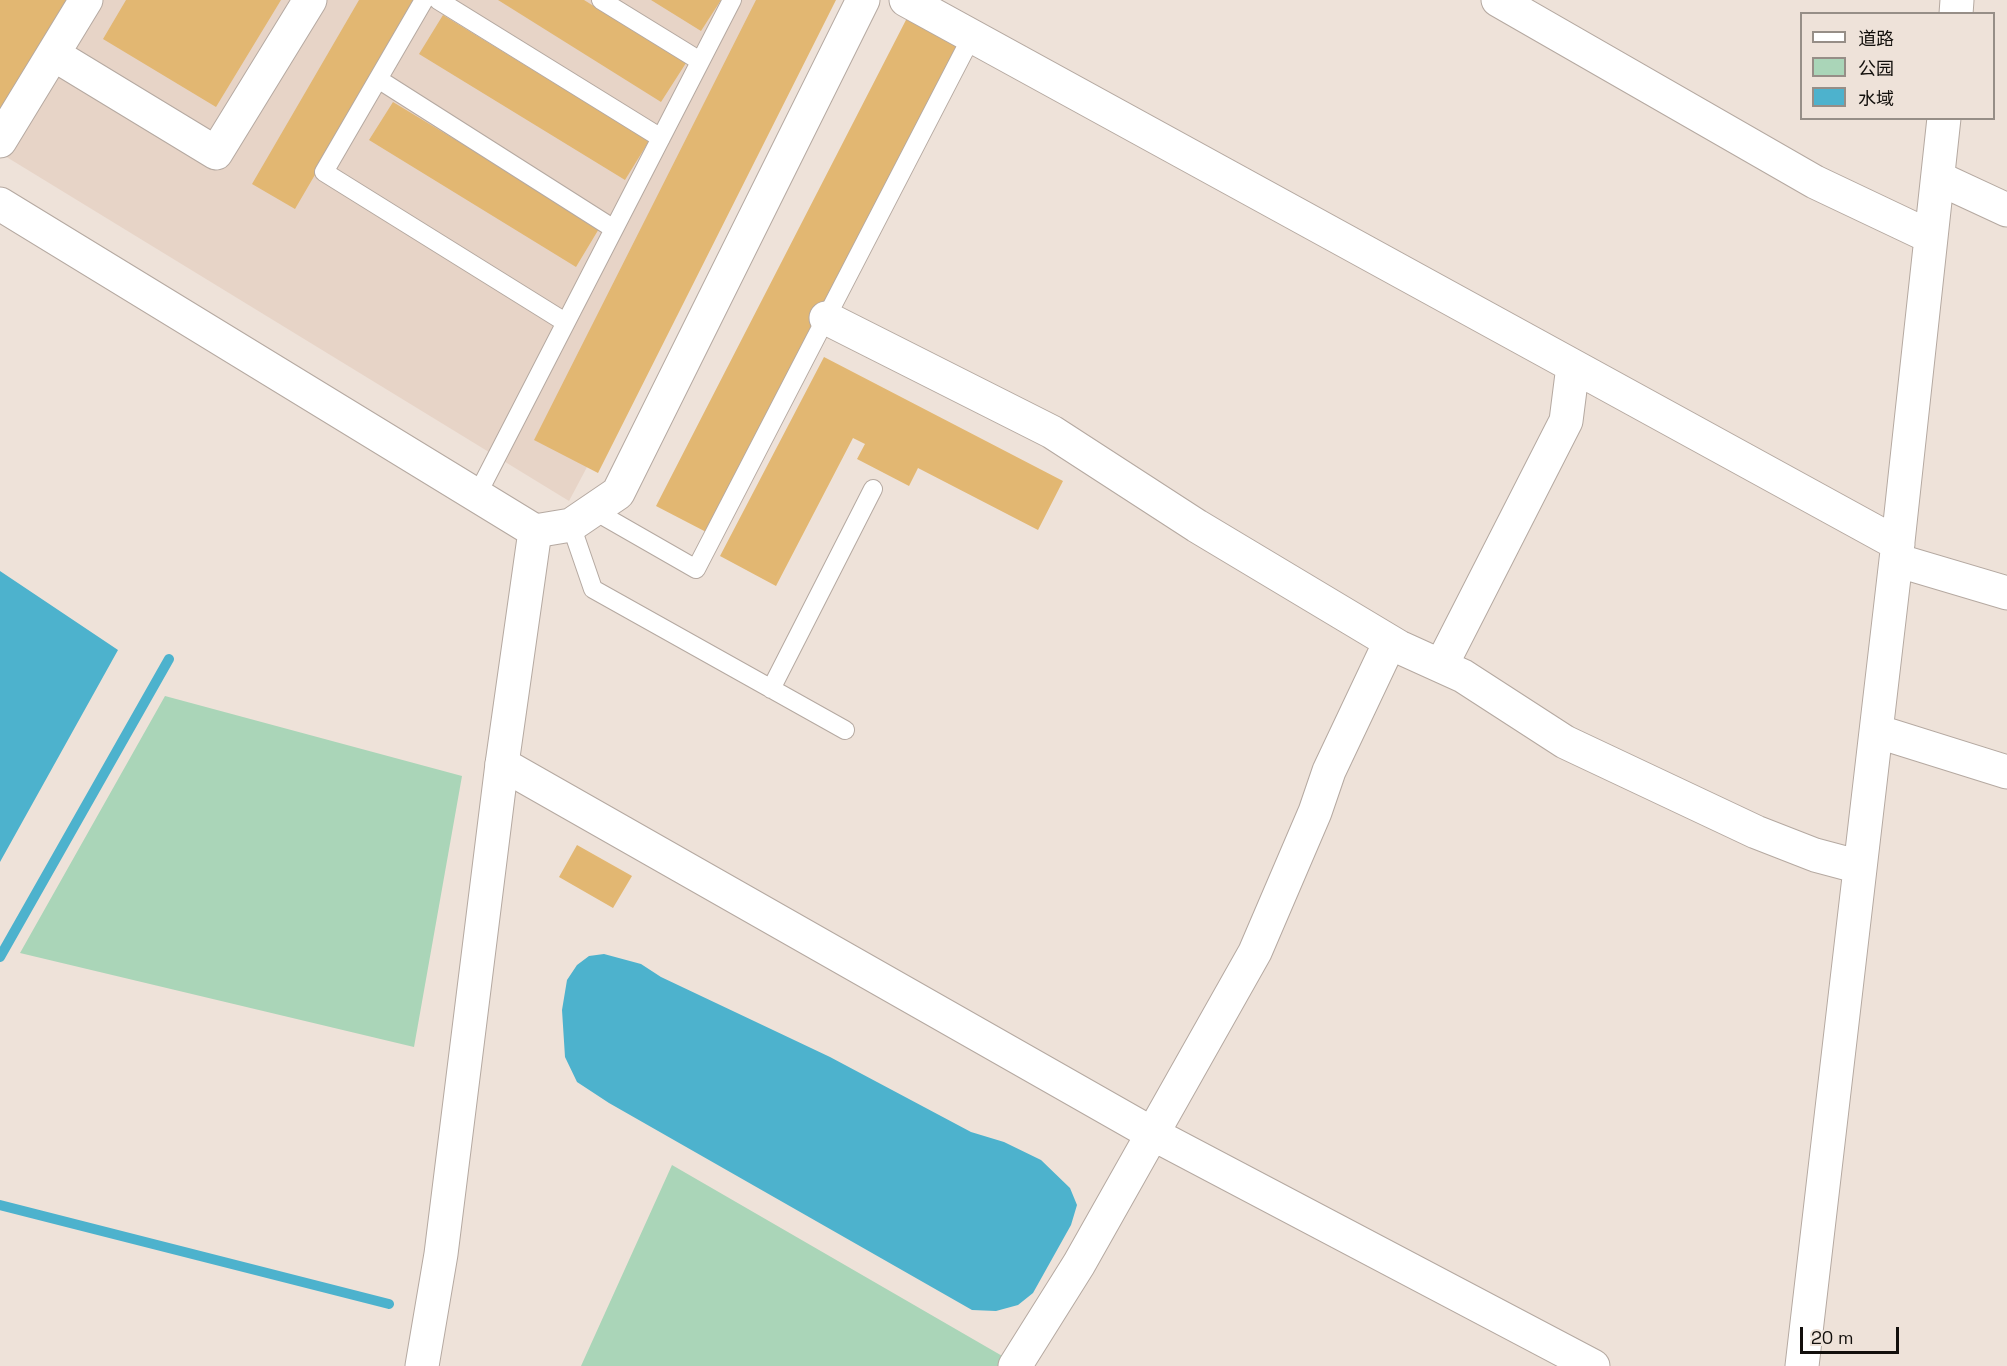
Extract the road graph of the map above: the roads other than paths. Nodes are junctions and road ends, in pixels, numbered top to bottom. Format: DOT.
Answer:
graph roads {
  1 [pos="86,0"];
  2 [pos="310,0"];
  3 [pos="424,0"];
  4 [pos="438,0"];
  5 [pos="601,0"];
  6 [pos="732,0"];
  7 [pos="863,0"];
  8 [pos="906,0"];
  9 [pos="1498,0"];
  10 [pos="972,36"];
  11 [pos="53,54"];
  12 [pos="700,61"];
  13 [pos="378,79"];
  14 [pos="1944,120"];
  15 [pos="661,138"];
  16 [pos="0,141"];
  17 [pos="1938,178"];
  18 [pos="0,204"];
  19 [pos="2007,210"];
  20 [pos="614,229"];
  21 [pos="1931,237"];
  22 [pos="826,318"];
  23 [pos="565,322"];
  24 [pos="1573,366"];
  25 [pos="873,489"];
  26 [pos="477,495"];
  27 [pos="582,518"];
  28 [pos="535,531"];
  29 [pos="1897,552"];
  30 [pos="2007,593"];
  31 [pos="1390,642"];
  32 [pos="1441,666"];
  33 [pos="771,689"];
  34 [pos="845,730"];
  35 [pos="1876,731"];
  36 [pos="502,764"];
  37 [pos="2007,772"];
  38 [pos="1860,867"];
  39 [pos="1151,1133"];
  40 [pos="422,1366"];
  41 [pos="1015,1366"];
  42 [pos="1593,1366"];
  43 [pos="1802,1366"];
  1 -- 11 [label="street"];
  2 -- 11 [label="street"];
  3 -- 13 [label="lane"];
  4 -- 15 [label="lane"];
  5 -- 12 [label="lane"];
  6 -- 12 [label="lane"];
  7 -- 27 [label="street"];
  8 -- 10 [label="street"];
  9 -- 21 [label="street"];
  10 -- 22 [label="lane"];
  10 -- 24 [label="street"];
  11 -- 16 [label="street"];
  12 -- 15 [label="lane"];
  13 -- 20 [label="lane"];
  13 -- 23 [label="lane"];
  14 -- 17 [label="street"];
  15 -- 20 [label="lane"];
  17 -- 19 [label="street"];
  17 -- 21 [label="street"];
  18 -- 26 [label="street"];
  20 -- 23 [label="lane"];
  21 -- 29 [label="street"];
  22 -- 27 [label="lane"];
  22 -- 31 [label="street"];
  23 -- 26 [label="lane"];
  24 -- 29 [label="street"];
  24 -- 32 [label="street"];
  25 -- 33 [label="lane"];
  26 -- 28 [label="street"];
  27 -- 28 [label="street"];
  27 -- 33 [label="lane"];
  28 -- 36 [label="street"];
  29 -- 30 [label="street"];
  29 -- 35 [label="street"];
  31 -- 32 [label="street"];
  31 -- 39 [label="street"];
  32 -- 38 [label="street"];
  33 -- 34 [label="lane"];
  35 -- 37 [label="street"];
  35 -- 38 [label="street"];
  36 -- 39 [label="street"];
  36 -- 40 [label="street"];
  38 -- 43 [label="street"];
  39 -- 41 [label="street"];
  39 -- 42 [label="street"];
}
